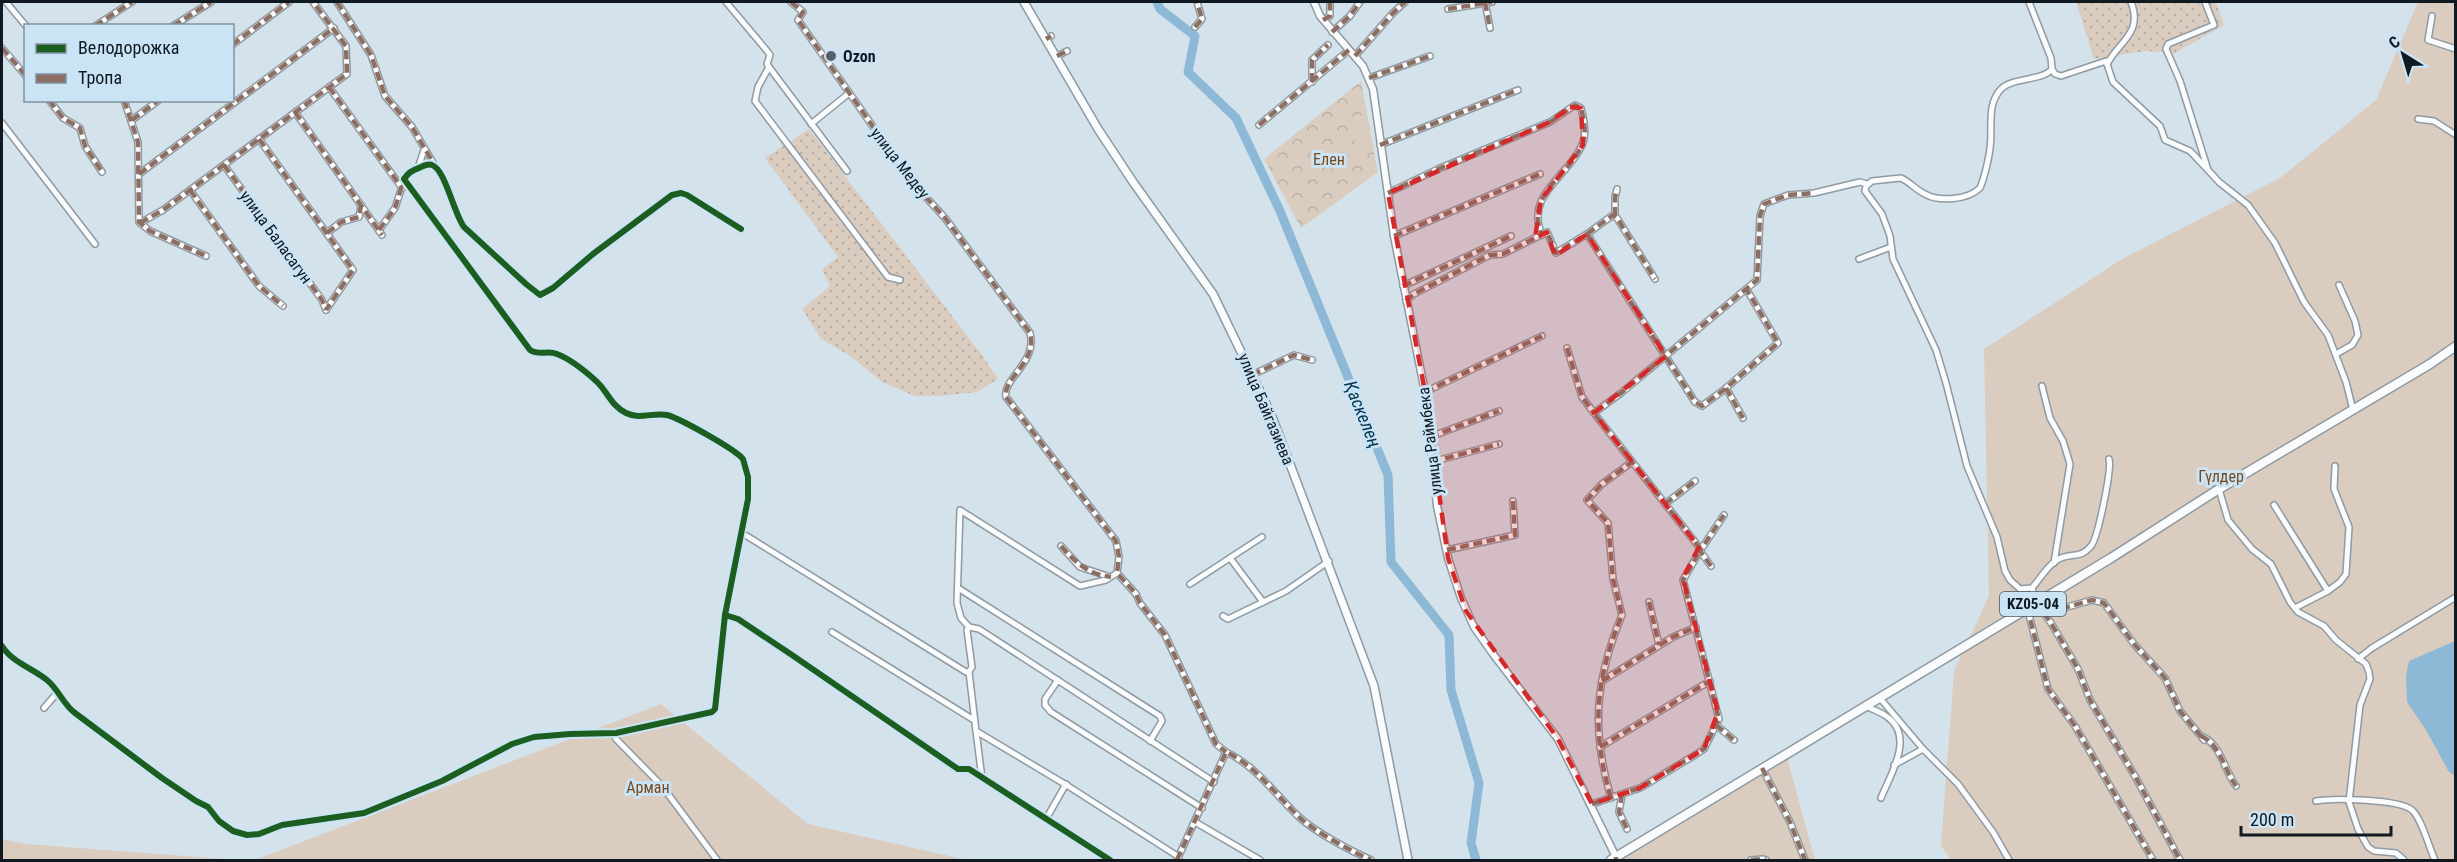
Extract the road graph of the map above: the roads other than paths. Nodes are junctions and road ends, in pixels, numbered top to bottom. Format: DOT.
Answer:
graph roads {
  1 [pos="6,2"];
  2 [pos="132,2"];
  3 [pos="211,2"];
  4 [pos="289,2"];
  5 [pos="313,2"];
  6 [pos="337,2"];
  7 [pos="726,2"];
  8 [pos="791,2"];
  9 [pos="1024,2"];
  10 [pos="1197,2"];
  11 [pos="1314,2"];
  12 [pos="1330,2"];
  13 [pos="1360,2"];
  14 [pos="1406,2"];
  15 [pos="1485,2"];
  16 [pos="1492,2"];
  17 [pos="2029,2"];
  18 [pos="2131,2"];
  19 [pos="2205,2"];
  20 [pos="1448,9"];
  21 [pos="2432,16"];
  22 [pos="1323,20"];
  23 [pos="24,24"];
  24 [pos="98,24"];
  25 [pos="177,24"];
  26 [pos="1195,27"];
  27 [pos="334,28"];
  28 [pos="1490,28"];
  29 [pos="1332,32"];
  30 [pos="234,43"];
  31 [pos="1328,45"];
  32 [pos="2,48"];
  33 [pos="2456,49"];
  34 [pos="1067,51"];
  35 [pos="1349,51"];
  36 [pos="1057,56"];
  37 [pos="1354,56"];
  38 [pos="1430,56"];
  39 [pos="2107,63"];
  40 [pos="769,67"];
  41 [pos="2052,69"];
  42 [pos="24,74"];
  43 [pos="1369,78"];
  44 [pos="1312,82"];
  45 [pos="329,87"];
  46 [pos="1518,90"];
  47 [pos="848,94"];
  48 [pos="50,102"];
  49 [pos="125,102"];
  50 [pos="156,102"];
  51 [pos="295,112"];
  52 [pos="2418,119"];
  53 [pos="132,120"];
  54 [pos="2,123"];
  55 [pos="811,124"];
  56 [pos="1259,124"];
  57 [pos="2456,135"];
  58 [pos="259,139"];
  59 [pos="1380,145"];
  60 [pos="423,148"];
  61 [pos="224,165"];
  62 [pos="435,166"];
  63 [pos="418,168"];
  64 [pos="2208,170"];
  65 [pos="847,171"];
  66 [pos="102,172"];
  67 [pos="139,174"];
  68 [pos="1540,174"];
  69 [pos="404,179"];
  70 [pos="1867,184"];
  71 [pos="402,188"];
  72 [pos="1617,189"];
  73 [pos="190,190"];
  74 [pos="1388,193"];
  75 [pos="361,205"];
  76 [pos="1615,216"];
  77 [pos="140,223"];
  78 [pos="741,229"];
  79 [pos="327,233"];
  80 [pos="1587,234"];
  81 [pos="1542,235"];
  82 [pos="1394,236"];
  83 [pos="1511,236"];
  84 [pos="95,244"];
  85 [pos="1891,247"];
  86 [pos="1484,248"];
  87 [pos="206,256"];
  88 [pos="1859,259"];
  89 [pos="1477,262"];
  90 [pos="1655,279"];
  91 [pos="900,280"];
  92 [pos="2339,285"];
  93 [pos="1403,286"];
  94 [pos="1747,290"];
  95 [pos="1406,301"];
  96 [pos="283,306"];
  97 [pos="1542,336"];
  98 [pos="2456,346"];
  99 [pos="1567,348"];
  100 [pos="2336,354"];
  101 [pos="1666,356"];
  102 [pos="1312,360"];
  103 [pos="1252,375"];
  104 [pos="2042,386"];
  105 [pos="1726,388"];
  106 [pos="1425,392"];
  107 [pos="2353,410"];
  108 [pos="1499,411"];
  109 [pos="1594,413"];
  110 [pos="1743,418"];
  111 [pos="1430,437"];
  112 [pos="1499,444"];
  113 [pos="2109,459"];
  114 [pos="1432,462"];
  115 [pos="1632,462"];
  116 [pos="2335,466"];
  117 [pos="1695,481"];
  118 [pos="2219,489"];
  119 [pos="1513,501"];
  120 [pos="1665,504"];
  121 [pos="2274,505"];
  122 [pos="1724,514"];
  123 [pos="742,533"];
  124 [pos="1262,537"];
  125 [pos="1060,546"];
  126 [pos="1447,550"];
  127 [pos="1700,551"];
  128 [pos="1230,558"];
  129 [pos="1329,561"];
  130 [pos="2054,563"];
  131 [pos="1711,566"];
  132 [pos="1114,575"];
  133 [pos="1190,584"];
  134 [pos="958,588"];
  135 [pos="2032,588"];
  136 [pos="2328,591"];
  137 [pos="2456,597"];
  138 [pos="1263,602"];
  139 [pos="1649,602"];
  140 [pos="2036,602"];
  141 [pos="2027,608"];
  142 [pos="2295,608"];
  143 [pos="725,615"];
  144 [pos="1223,616"];
  145 [pos="969,627"];
  146 [pos="1696,627"];
  147 [pos="831,632"];
  148 [pos="1659,645"];
  149 [pos="2,646"];
  150 [pos="2358,658"];
  151 [pos="969,672"];
  152 [pos="1058,680"];
  153 [pos="1602,681"];
  154 [pos="1710,681"];
  155 [pos="57,692"];
  156 [pos="1879,697"];
  157 [pos="1865,706"];
  158 [pos="44,708"];
  159 [pos="974,720"];
  160 [pos="1716,725"];
  161 [pos="976,731"];
  162 [pos="614,733"];
  163 [pos="1734,740"];
  164 [pos="1150,741"];
  165 [pos="1600,747"];
  166 [pos="1923,749"];
  167 [pos="1226,752"];
  168 [pos="1894,765"];
  169 [pos="1762,768"];
  170 [pos="982,778"];
  171 [pos="1214,782"];
  172 [pos="1066,784"];
  173 [pos="2236,786"];
  174 [pos="1622,794"];
  175 [pos="1611,798"];
  176 [pos="1881,798"];
  177 [pos="2348,799"];
  178 [pos="2316,801"];
  179 [pos="1592,804"];
  180 [pos="1202,808"];
  181 [pos="1046,819"];
  182 [pos="1195,822"];
  183 [pos="1627,829"];
  184 [pos="1178,859"];
  185 [pos="1614,859"];
  186 [pos="717,861"];
  187 [pos="1110,861"];
  188 [pos="1260,861"];
  189 [pos="1371,861"];
  190 [pos="1407,861"];
  191 [pos="1751,861"];
  192 [pos="1766,861"];
  193 [pos="1805,861"];
  194 [pos="2009,861"];
  195 [pos="2153,861"];
  196 [pos="2181,861"];
  197 [pos="2404,861"];
  198 [pos="2435,861"];
  1 -- 23 [label="street"];
  2 -- 24 [label="street"];
  3 -- 25 [label="street"];
  4 -- 30 [label="street"];
  5 -- 27 [label="street"];
  6 -- 60 [label="street"];
  7 -- 40 [label="street"];
  8 -- 47 [label="street, улица Медеу"];
  9 -- 36 [label="main road, улица Байгазиева"];
  10 -- 26 [label="street"];
  11 -- 22 [label="street, улица Раймбека"];
  12 -- 22 [label="street"];
  13 -- 29 [label="street"];
  14 -- 37 [label="street"];
  15 -- 16 [label="street"];
  15 -- 20 [label="street"];
  15 -- 28 [label="street"];
  17 -- 41 [label="street"];
  18 -- 39 [label="street"];
  19 -- 64 [label="street"];
  21 -- 33 [label="street"];
  22 -- 29 [label="street, улица Раймбека"];
  27 -- 45 [label="street"];
  27 -- 67 [label="street"];
  29 -- 35 [label="street, улица Раймбека"];
  31 -- 44 [label="street"];
  32 -- 42 [label="street"];
  34 -- 36 [label="street"];
  35 -- 37 [label="street, улица Раймбека"];
  35 -- 44 [label="street"];
  36 -- 103 [label="main road, улица Байгазиева"];
  37 -- 43 [label="street, улица Раймбека"];
  38 -- 43 [label="street"];
  39 -- 41 [label="street"];
  39 -- 64 [label="street"];
  40 -- 55 [label="street"];
  40 -- 91 [label="street"];
  41 -- 70 [label="street"];
  43 -- 59 [label="street, улица Раймбека"];
  44 -- 56 [label="street"];
  45 -- 51 [label="street"];
  45 -- 71 [label="street"];
  46 -- 59 [label="street"];
  47 -- 55 [label="street"];
  47 -- 132 [label="street, улица Медеу"];
  48 -- 66 [label="street"];
  49 -- 53 [label="street"];
  50 -- 53 [label="street"];
  51 -- 58 [label="street"];
  51 -- 75 [label="street"];
  52 -- 57 [label="street"];
  53 -- 67 [label="street"];
  54 -- 84 [label="street"];
  55 -- 65 [label="street"];
  58 -- 61 [label="street"];
  58 -- 79 [label="street"];
  59 -- 74 [label="street, улица Раймбека"];
  60 -- 62 [label="street"];
  60 -- 63 [label="street"];
  61 -- 73 [label="street"];
  61 -- 79 [label="street, улица Баласагун"];
  62 -- 63 [label="street"];
  62 -- 78 [label="street"];
  63 -- 69 [label="street"];
  64 -- 100 [label="street"];
  67 -- 77 [label="street"];
  68 -- 82 [label="street"];
  69 -- 71 [label="street"];
  69 -- 123 [label="street"];
  70 -- 85 [label="street"];
  70 -- 94 [label="street"];
  71 -- 75 [label="street"];
  72 -- 76 [label="street"];
  73 -- 77 [label="street"];
  73 -- 96 [label="street"];
  74 -- 81 [label="street"];
  74 -- 82 [label="street, улица Раймбека"];
  75 -- 79 [label="street"];
  76 -- 80 [label="street"];
  76 -- 90 [label="street"];
  77 -- 87 [label="street"];
  80 -- 81 [label="street"];
  80 -- 101 [label="street"];
  81 -- 89 [label="street"];
  82 -- 93 [label="street, улица Раймбека"];
  83 -- 86 [label="street"];
  85 -- 88 [label="street"];
  85 -- 135 [label="street"];
  86 -- 89 [label="street"];
  86 -- 93 [label="street"];
  89 -- 95 [label="street"];
  92 -- 100 [label="street"];
  93 -- 95 [label="street, улица Раймбека"];
  94 -- 101 [label="street"];
  94 -- 105 [label="street"];
  95 -- 106 [label="street, улица Раймбека"];
  97 -- 106 [label="street"];
  98 -- 107 [label="main road, KZ05-04"];
  99 -- 109 [label="street"];
  100 -- 107 [label="street"];
  101 -- 105 [label="street"];
  101 -- 109 [label="street"];
  102 -- 103 [label="street"];
  103 -- 129 [label="main road, улица Байгазиева"];
  104 -- 130 [label="street"];
  105 -- 110 [label="street"];
  106 -- 111 [label="street, улица Раймбека"];
  107 -- 118 [label="main road, KZ05-04"];
  108 -- 111 [label="street"];
  109 -- 115 [label="street"];
  111 -- 114 [label="street, улица Раймбека"];
  112 -- 114 [label="street"];
  113 -- 130 [label="street"];
  114 -- 126 [label="street, улица Раймбека"];
  115 -- 120 [label="street"];
  115 -- 153 [label="street"];
  116 -- 136 [label="street"];
  117 -- 120 [label="street"];
  118 -- 140 [label="main road, KZ05-04"];
  118 -- 142 [label="street"];
  119 -- 126 [label="street"];
  120 -- 127 [label="street"];
  121 -- 136 [label="street"];
  122 -- 127 [label="street"];
  123 -- 143 [label="street"];
  123 -- 151 [label="street"];
  124 -- 128 [label="street"];
  125 -- 132 [label="street"];
  126 -- 179 [label="street, улица Раймбека"];
  127 -- 131 [label="street"];
  127 -- 146 [label="street"];
  128 -- 133 [label="street"];
  128 -- 138 [label="street"];
  129 -- 138 [label="street"];
  129 -- 190 [label="main road, улица Байгазиева"];
  130 -- 135 [label="street"];
  132 -- 134 [label="street"];
  132 -- 167 [label="street"];
  134 -- 145 [label="street"];
  134 -- 164 [label="street"];
  135 -- 140 [label="street"];
  136 -- 142 [label="street"];
  137 -- 150 [label="street"];
  138 -- 144 [label="street"];
  139 -- 148 [label="street"];
  140 -- 141 [label="main road, KZ05-04"];
  140 -- 173 [label="street"];
  140 -- 196 [label="street"];
  141 -- 156 [label="main road, KZ05-04"];
  141 -- 195 [label="street"];
  142 -- 150 [label="street"];
  143 -- 162 [label="street"];
  143 -- 170 [label="street"];
  145 -- 151 [label="street"];
  145 -- 152 [label="street"];
  146 -- 148 [label="street"];
  146 -- 154 [label="street"];
  147 -- 159 [label="street"];
  148 -- 153 [label="street"];
  149 -- 155 [label="street"];
  150 -- 177 [label="street"];
  151 -- 159 [label="street"];
  152 -- 164 [label="street"];
  152 -- 180 [label="street"];
  153 -- 165 [label="street"];
  154 -- 160 [label="street"];
  154 -- 165 [label="street"];
  155 -- 158 [label="street"];
  155 -- 162 [label="street"];
  156 -- 157 [label="main road, KZ05-04"];
  156 -- 166 [label="street"];
  157 -- 168 [label="street"];
  157 -- 169 [label="main road, KZ05-04"];
  159 -- 161 [label="street"];
  160 -- 163 [label="street"];
  160 -- 174 [label="street"];
  161 -- 170 [label="street"];
  161 -- 172 [label="street"];
  162 -- 186 [label="street"];
  164 -- 171 [label="street"];
  165 -- 175 [label="street"];
  166 -- 168 [label="street"];
  166 -- 194 [label="street"];
  167 -- 171 [label="street"];
  167 -- 189 [label="street"];
  168 -- 176 [label="street"];
  169 -- 185 [label="main road, KZ05-04"];
  169 -- 193 [label="street"];
  170 -- 181 [label="street"];
  171 -- 180 [label="street"];
  172 -- 181 [label="street"];
  172 -- 184 [label="street"];
  174 -- 175 [label="street"];
  174 -- 183 [label="street"];
  175 -- 179 [label="street"];
  177 -- 178 [label="street"];
  177 -- 197 [label="street"];
  177 -- 198 [label="street"];
  179 -- 185 [label="street, улица Раймбека"];
  180 -- 182 [label="street"];
  181 -- 187 [label="street"];
  182 -- 184 [label="street"];
  182 -- 188 [label="street"];
  191 -- 192 [label="street"];
}
